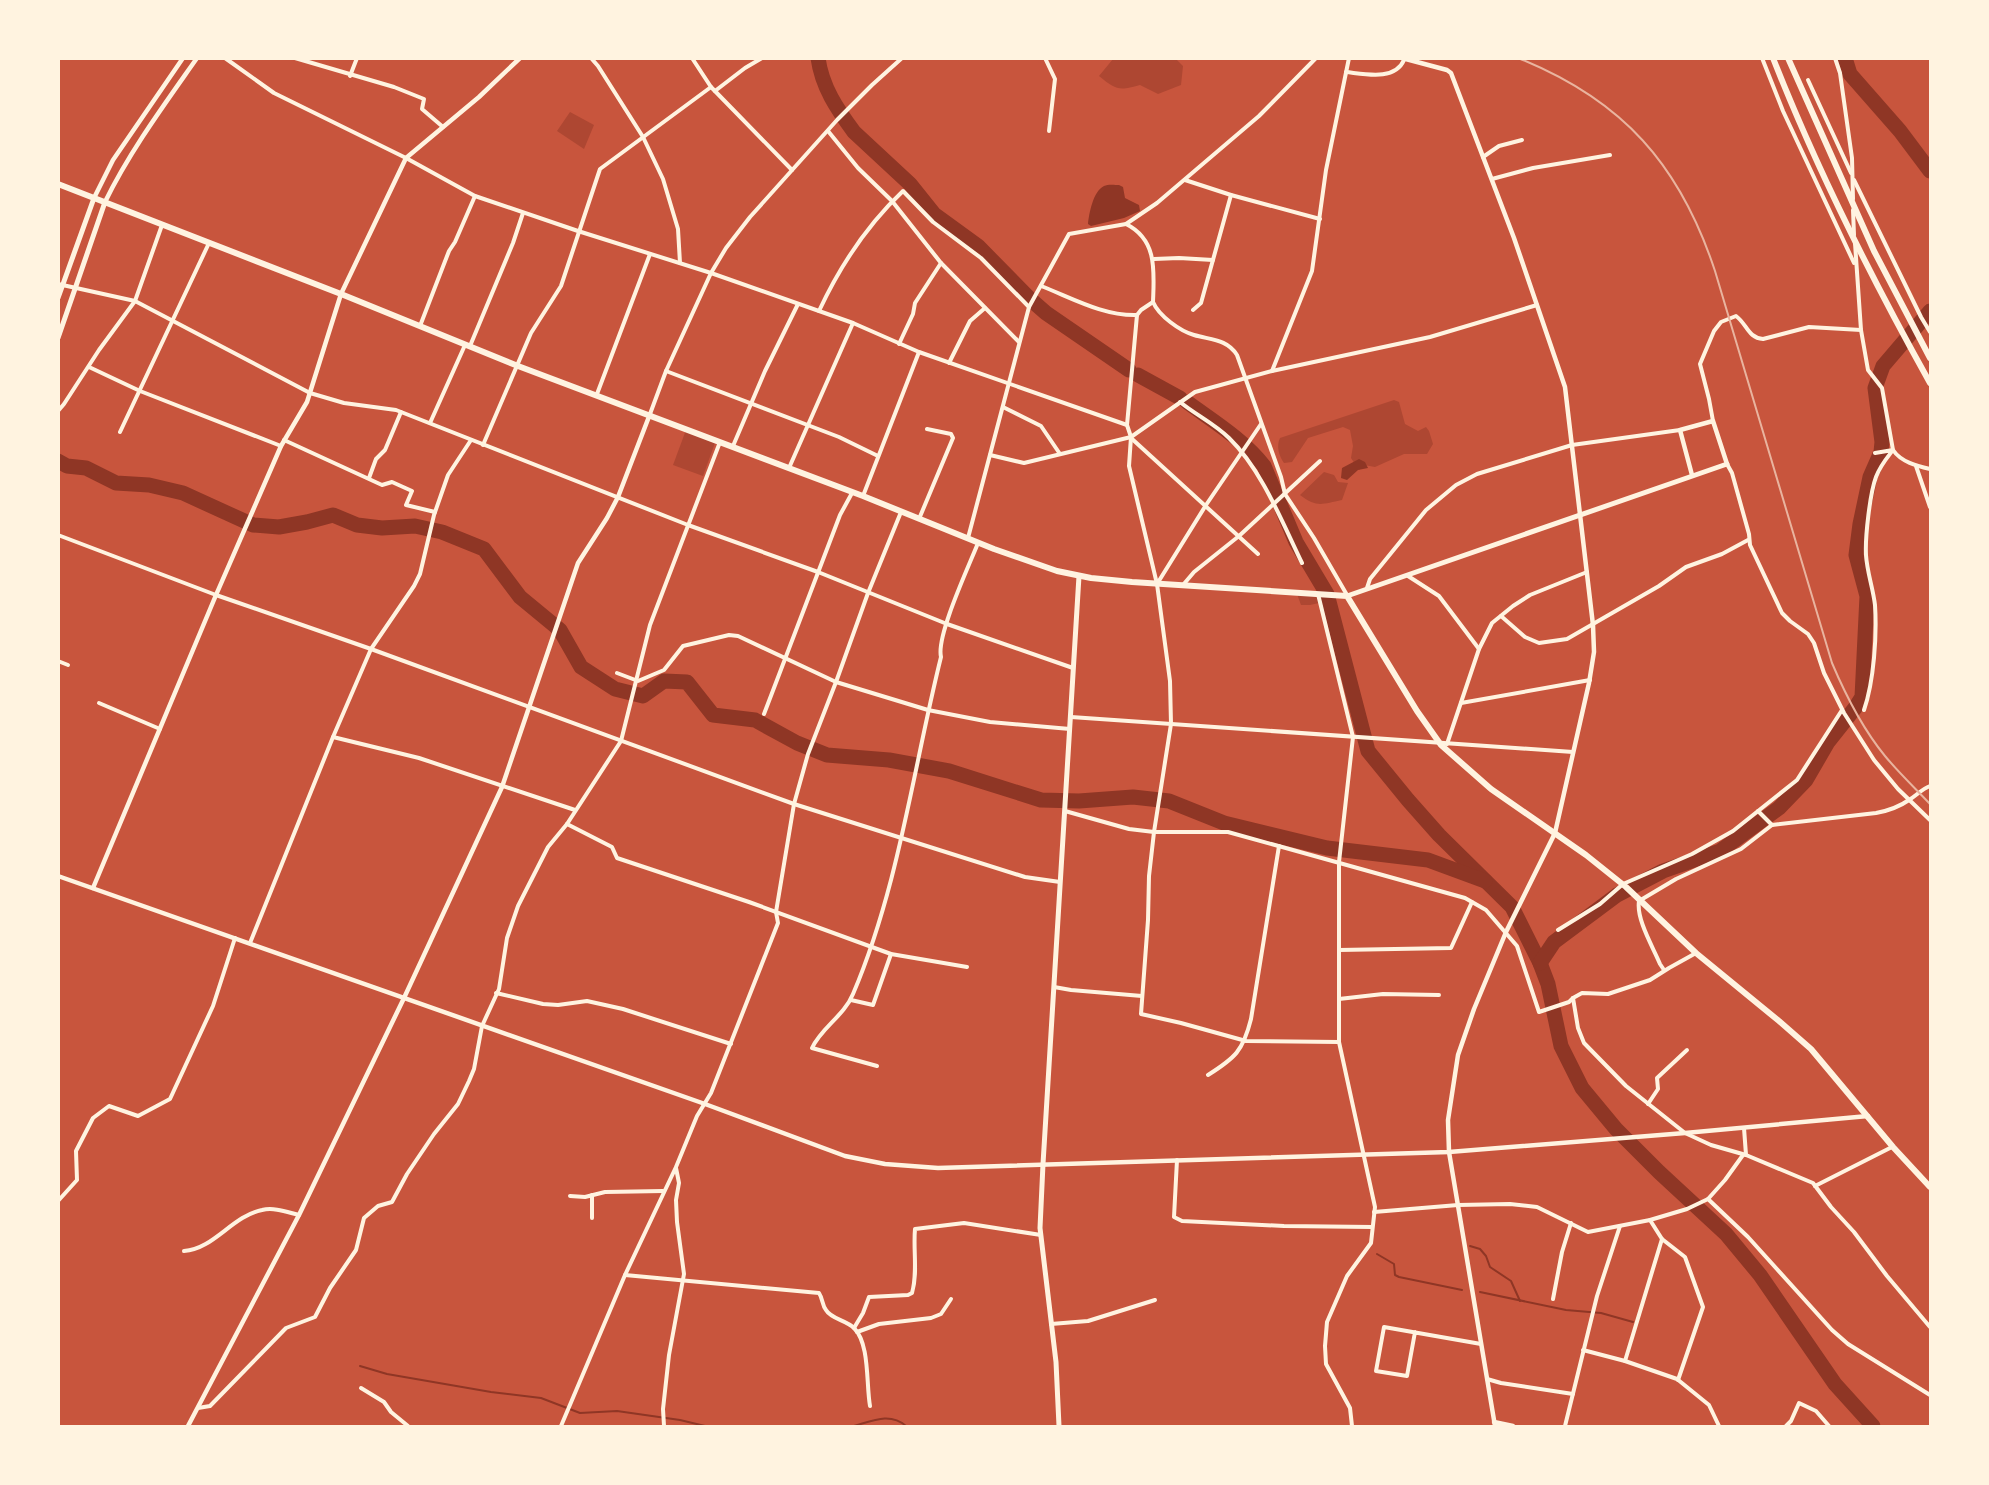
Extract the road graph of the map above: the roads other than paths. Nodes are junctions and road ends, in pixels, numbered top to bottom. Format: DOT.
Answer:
graph roads {
  1 [pos="183,58"];
  2 [pos="197,58"];
  3 [pos="225,58"];
  4 [pos="295,58"];
  5 [pos="357,58"];
  6 [pos="520,58"];
  7 [pos="591,58"];
  8 [pos="692,58"];
  9 [pos="762,58"];
  10 [pos="902,58"];
  11 [pos="1045,58"];
  12 [pos="1316,58"];
  13 [pos="1349,58"];
  14 [pos="1762,58"];
  15 [pos="1773,58"];
  16 [pos="1788,58"];
  17 [pos="1835,58"];
  18 [pos="1403,59"];
  19 [pos="1346,72"];
  20 [pos="350,76"];
  21 [pos="1808,80"];
  22 [pos="711,87"];
  23 [pos="715,91"];
  24 [pos="443,127"];
  25 [pos="828,131"];
  26 [pos="1048,131"];
  27 [pos="643,137"];
  28 [pos="1522,140"];
  29 [pos="1610,155"];
  30 [pos="1483,157"];
  31 [pos="405,158"];
  32 [pos="792,170"];
  33 [pos="1852,177"];
  34 [pos="1492,179"];
  35 [pos="1184,180"];
  36 [pos="58,184"];
  37 [pos="1231,195"];
  38 [pos="475,196"];
  39 [pos="94,198"];
  40 [pos="892,201"];
  41 [pos="105,202"];
  42 [pos="523,213"];
  43 [pos="1320,219"];
  44 [pos="1126,224"];
  45 [pos="162,225"];
  46 [pos="578,231"];
  47 [pos="209,243"];
  48 [pos="650,254"];
  49 [pos="1154,260"];
  50 [pos="1213,260"];
  51 [pos="680,263"];
  52 [pos="941,263"];
  53 [pos="1855,267"];
  54 [pos="711,273"];
  55 [pos="61,285"];
  56 [pos="1041,286"];
  57 [pos="75,289"];
  58 [pos="341,294"];
  59 [pos="58,298"];
  60 [pos="135,301"];
  61 [pos="1154,302"];
  62 [pos="798,304"];
  63 [pos="1537,305"];
  64 [pos="1030,306"];
  65 [pos="985,308"];
  66 [pos="1193,309"];
  67 [pos="819,311"];
  68 [pos="1137,315"];
  69 [pos="173,321"];
  70 [pos="853,323"];
  71 [pos="420,326"];
  72 [pos="1861,330"];
  73 [pos="1930,331"];
  74 [pos="58,338"];
  75 [pos="1020,343"];
  76 [pos="899,344"];
  77 [pos="467,345"];
  78 [pos="919,352"];
  79 [pos="1930,358"];
  80 [pos="949,363"];
  81 [pos="89,366"];
  82 [pos="518,366"];
  83 [pos="666,370"];
  84 [pos="1272,371"];
  85 [pos="1245,378"];
  86 [pos="1930,383"];
  87 [pos="1010,384"];
  88 [pos="140,392"];
  89 [pos="310,393"];
  90 [pos="597,394"];
  91 [pos="1180,402"];
  92 [pos="751,403"];
  93 [pos="1003,407"];
  94 [pos="58,411"];
  95 [pos="401,412"];
  96 [pos="650,414"];
  97 [pos="1713,421"];
  98 [pos="430,423"];
  99 [pos="1262,424"];
  100 [pos="808,426"];
  101 [pos="1127,426"];
  102 [pos="927,429"];
  103 [pos="1680,430"];
  104 [pos="120,432"];
  105 [pos="1131,437"];
  106 [pos="284,440"];
  107 [pos="471,441"];
  108 [pos="720,442"];
  109 [pos="1572,445"];
  110 [pos="281,446"];
  111 [pos="483,446"];
  112 [pos="733,446"];
  113 [pos="1893,450"];
  114 [pos="1242,452"];
  115 [pos="1876,453"];
  116 [pos="1060,454"];
  117 [pos="990,455"];
  118 [pos="879,456"];
  119 [pos="1320,461"];
  120 [pos="1727,464"];
  121 [pos="1916,466"];
  122 [pos="789,469"];
  123 [pos="1930,469"];
  124 [pos="1692,475"];
  125 [pos="369,478"];
  126 [pos="852,493"];
  127 [pos="1285,494"];
  128 [pos="863,496"];
  129 [pos="618,497"];
  130 [pos="1206,505"];
  131 [pos="1273,505"];
  132 [pos="1930,507"];
  133 [pos="901,512"];
  134 [pos="434,513"];
  135 [pos="1581,514"];
  136 [pos="919,520"];
  137 [pos="688,525"];
  138 [pos="58,536"];
  139 [pos="1239,536"];
  140 [pos="967,539"];
  141 [pos="1748,540"];
  142 [pos="978,543"];
  143 [pos="1258,554"];
  144 [pos="1302,563"];
  145 [pos="818,572"];
  146 [pos="1587,572"];
  147 [pos="1079,576"];
  148 [pos="1408,576"];
  149 [pos="1157,584"];
  150 [pos="1183,585"];
  151 [pos="1367,588"];
  152 [pos="868,593"];
  153 [pos="1319,594"];
  154 [pos="216,595"];
  155 [pos="1347,596"];
  156 [pos="1501,616"];
  157 [pos="946,624"];
  158 [pos="1593,625"];
  159 [pos="371,649"];
  160 [pos="1479,649"];
  161 [pos="785,657"];
  162 [pos="58,662"];
  163 [pos="68,665"];
  164 [pos="1074,669"];
  165 [pos="617,673"];
  166 [pos="1590,680"];
  167 [pos="638,681"];
  168 [pos="836,681"];
  169 [pos="99,703"];
  170 [pos="1461,703"];
  171 [pos="530,708"];
  172 [pos="928,710"];
  173 [pos="1864,710"];
  174 [pos="1843,711"];
  175 [pos="764,714"];
  176 [pos="1071,717"];
  177 [pos="1171,724"];
  178 [pos="1070,729"];
  179 [pos="160,730"];
  180 [pos="1355,736"];
  181 [pos="333,737"];
  182 [pos="621,741"];
  183 [pos="1444,744"];
  184 [pos="1573,752"];
  185 [pos="1930,786"];
  186 [pos="502,787"];
  187 [pos="1910,800"];
  188 [pos="794,804"];
  189 [pos="1065,809"];
  190 [pos="575,810"];
  191 [pos="1758,812"];
  192 [pos="1930,820"];
  193 [pos="567,824"];
  194 [pos="1771,824"];
  195 [pos="1154,832"];
  196 [pos="1555,833"];
  197 [pos="902,838"];
  198 [pos="1279,846"];
  199 [pos="1339,862"];
  200 [pos="58,876"];
  201 [pos="1060,882"];
  202 [pos="1625,886"];
  203 [pos="93,888"];
  204 [pos="1640,898"];
  205 [pos="1472,902"];
  206 [pos="776,912"];
  207 [pos="1558,930"];
  208 [pos="1506,932"];
  209 [pos="235,938"];
  210 [pos="250,943"];
  211 [pos="871,947"];
  212 [pos="1339,950"];
  213 [pos="1696,953"];
  214 [pos="891,954"];
  215 [pos="967,967"];
  216 [pos="1664,970"];
  217 [pos="1054,987"];
  218 [pos="496,993"];
  219 [pos="1439,995"];
  220 [pos="1142,996"];
  221 [pos="404,998"];
  222 [pos="1573,998"];
  223 [pos="1339,999"];
  224 [pos="850,1000"];
  225 [pos="482,1026"];
  226 [pos="1246,1041"];
  227 [pos="1339,1042"];
  228 [pos="731,1044"];
  229 [pos="1687,1050"];
  230 [pos="877,1066"];
  231 [pos="1208,1076"];
  232 [pos="705,1104"];
  233 [pos="1648,1104"];
  234 [pos="1868,1116"];
  235 [pos="1744,1128"];
  236 [pos="1685,1133"];
  237 [pos="1893,1146"];
  238 [pos="1449,1152"];
  239 [pos="1363,1154"];
  240 [pos="1744,1155"];
  241 [pos="1177,1159"];
  242 [pos="1043,1164"];
  243 [pos="676,1167"];
  244 [pos="1815,1186"];
  245 [pos="1930,1187"];
  246 [pos="663,1191"];
  247 [pos="592,1195"];
  248 [pos="570,1196"];
  249 [pos="1707,1200"];
  250 [pos="58,1201"];
  251 [pos="1458,1205"];
  252 [pos="1374,1212"];
  253 [pos="299,1215"];
  254 [pos="592,1218"];
  255 [pos="1650,1220"];
  256 [pos="1571,1222"];
  257 [pos="1620,1226"];
  258 [pos="1372,1227"];
  259 [pos="1041,1235"];
  260 [pos="1662,1239"];
  261 [pos="184,1251"];
  262 [pos="625,1275"];
  263 [pos="683,1280"];
  264 [pos="951,1299"];
  265 [pos="1553,1299"];
  266 [pos="1155,1300"];
  267 [pos="1052,1324"];
  268 [pos="1930,1327"];
  269 [pos="855,1330"];
  270 [pos="1415,1332"];
  271 [pos="1481,1344"];
  272 [pos="1583,1350"];
  273 [pos="1625,1361"];
  274 [pos="1487,1379"];
  275 [pos="1678,1380"];
  276 [pos="361,1388"];
  277 [pos="1573,1394"];
  278 [pos="1930,1395"];
  279 [pos="870,1406"];
  280 [pos="198,1408"];
  281 [pos="1495,1424"];
  282 [pos="188,1426"];
  283 [pos="408,1426"];
  284 [pos="561,1426"];
  285 [pos="664,1426"];
  286 [pos="1059,1426"];
  287 [pos="1352,1426"];
  288 [pos="1513,1426"];
  289 [pos="1565,1426"];
  290 [pos="1719,1426"];
  291 [pos="1786,1426"];
  292 [pos="1829,1426"];
  1 -- 39 [label="street"];
  2 -- 41 [label="street"];
  3 -- 31 [label="street"];
  4 -- 20 [label="street"];
  5 -- 20 [label="street"];
  6 -- 24 [label="street"];
  7 -- 27 [label="street"];
  8 -- 22 [label="street"];
  9 -- 23 [label="street"];
  10 -- 25 [label="street"];
  11 -- 26 [label="street"];
  12 -- 35 [label="street"];
  13 -- 19 [label="street"];
  14 -- 53 [label="street"];
  15 -- 86 [label="highway"];
  16 -- 79 [label="highway"];
  17 -- 33 [label="street"];
  18 -- 19 [label="street"];
  18 -- 30 [label="street"];
  19 -- 43 [label="street"];
  20 -- 24 [label="street"];
  21 -- 33 [label="street"];
  22 -- 23 [label="street"];
  22 -- 27 [label="street"];
  23 -- 32 [label="street"];
  24 -- 31 [label="street"];
  25 -- 32 [label="street"];
  25 -- 40 [label="street"];
  27 -- 46 [label="street"];
  27 -- 51 [label="street"];
  28 -- 30 [label="street"];
  29 -- 34 [label="street"];
  30 -- 34 [label="street"];
  31 -- 38 [label="street"];
  31 -- 58 [label="street"];
  32 -- 54 [label="street"];
  33 -- 53 [label="street"];
  33 -- 73 [label="street"];
  34 -- 63 [label="street"];
  35 -- 37 [label="street"];
  35 -- 44 [label="street"];
  36 -- 39 [label="highway"];
  37 -- 43 [label="street"];
  37 -- 50 [label="street"];
  38 -- 42 [label="street"];
  38 -- 71 [label="street"];
  39 -- 41 [label="highway"];
  39 -- 55 [label="main road"];
  40 -- 52 [label="street"];
  40 -- 64 [label="street"];
  40 -- 67 [label="street"];
  41 -- 45 [label="highway"];
  41 -- 57 [label="main road"];
  42 -- 46 [label="street"];
  42 -- 77 [label="street"];
  43 -- 84 [label="street"];
  44 -- 49 [label="street"];
  44 -- 56 [label="street"];
  45 -- 47 [label="highway"];
  45 -- 60 [label="street"];
  46 -- 48 [label="street"];
  46 -- 82 [label="street"];
  47 -- 58 [label="highway"];
  47 -- 69 [label="street"];
  48 -- 51 [label="street"];
  48 -- 90 [label="street"];
  49 -- 50 [label="street"];
  49 -- 61 [label="street"];
  50 -- 66 [label="street"];
  51 -- 54 [label="street"];
  52 -- 65 [label="street"];
  52 -- 76 [label="street"];
  53 -- 72 [label="street"];
  54 -- 62 [label="street"];
  54 -- 83 [label="street"];
  55 -- 57 [label="street"];
  55 -- 59 [label="main road"];
  56 -- 64 [label="street"];
  56 -- 68 [label="street"];
  57 -- 60 [label="street"];
  57 -- 74 [label="main road"];
  58 -- 71 [label="highway"];
  58 -- 89 [label="street"];
  60 -- 69 [label="street"];
  60 -- 81 [label="street"];
  61 -- 68 [label="street"];
  61 -- 85 [label="street"];
  62 -- 67 [label="street"];
  62 -- 92 [label="street"];
  63 -- 84 [label="street"];
  63 -- 109 [label="street"];
  64 -- 75 [label="street"];
  65 -- 75 [label="street"];
  65 -- 80 [label="street"];
  67 -- 70 [label="street"];
  68 -- 101 [label="street"];
  69 -- 88 [label="street"];
  69 -- 89 [label="street"];
  70 -- 76 [label="street"];
  70 -- 100 [label="street"];
  71 -- 77 [label="highway"];
  72 -- 97 [label="street"];
  72 -- 113 [label="street"];
  75 -- 87 [label="street"];
  76 -- 78 [label="street"];
  77 -- 82 [label="highway"];
  77 -- 98 [label="street"];
  78 -- 80 [label="street"];
  78 -- 118 [label="street"];
  80 -- 87 [label="street"];
  81 -- 88 [label="street"];
  81 -- 94 [label="street"];
  82 -- 90 [label="highway"];
  82 -- 111 [label="street"];
  83 -- 92 [label="street"];
  83 -- 96 [label="street"];
  84 -- 85 [label="street"];
  85 -- 91 [label="street"];
  85 -- 99 [label="street"];
  87 -- 93 [label="street"];
  87 -- 101 [label="street"];
  88 -- 104 [label="street"];
  88 -- 110 [label="street"];
  89 -- 95 [label="street"];
  89 -- 106 [label="street"];
  90 -- 96 [label="highway"];
  91 -- 105 [label="street"];
  91 -- 114 [label="street"];
  92 -- 100 [label="street"];
  92 -- 112 [label="street"];
  93 -- 116 [label="street"];
  93 -- 117 [label="street"];
  95 -- 98 [label="street"];
  95 -- 125 [label="street"];
  96 -- 108 [label="highway"];
  96 -- 129 [label="street"];
  97 -- 103 [label="street"];
  97 -- 120 [label="street"];
  98 -- 107 [label="street"];
  99 -- 114 [label="street"];
  99 -- 127 [label="street"];
  100 -- 118 [label="street"];
  100 -- 122 [label="street"];
  101 -- 105 [label="street"];
  102 -- 136 [label="street"];
  103 -- 109 [label="street"];
  103 -- 124 [label="street"];
  105 -- 116 [label="street"];
  105 -- 130 [label="street"];
  105 -- 149 [label="street"];
  106 -- 110 [label="street"];
  106 -- 125 [label="street"];
  107 -- 111 [label="street"];
  107 -- 134 [label="street"];
  108 -- 112 [label="highway"];
  108 -- 137 [label="street"];
  109 -- 135 [label="street"];
  109 -- 151 [label="street"];
  110 -- 154 [label="street"];
  111 -- 129 [label="street"];
  112 -- 122 [label="highway"];
  113 -- 115 [label="street"];
  113 -- 121 [label="street"];
  113 -- 173 [label="street"];
  114 -- 130 [label="street"];
  114 -- 131 [label="street"];
  116 -- 117 [label="street"];
  117 -- 140 [label="street"];
  118 -- 128 [label="street"];
  119 -- 127 [label="street"];
  120 -- 124 [label="main road"];
  120 -- 141 [label="street"];
  121 -- 123 [label="street"];
  121 -- 132 [label="street"];
  122 -- 126 [label="highway"];
  124 -- 135 [label="main road"];
  125 -- 134 [label="street"];
  126 -- 128 [label="highway"];
  126 -- 145 [label="street"];
  127 -- 131 [label="street"];
  127 -- 155 [label="street"];
  128 -- 133 [label="highway"];
  129 -- 137 [label="street"];
  129 -- 171 [label="street"];
  130 -- 139 [label="street"];
  130 -- 149 [label="street"];
  131 -- 139 [label="street"];
  131 -- 144 [label="street"];
  133 -- 136 [label="highway"];
  133 -- 152 [label="street"];
  134 -- 159 [label="street"];
  135 -- 146 [label="street"];
  135 -- 148 [label="main road"];
  136 -- 140 [label="highway"];
  137 -- 145 [label="street"];
  137 -- 167 [label="street"];
  138 -- 154 [label="street"];
  139 -- 143 [label="street"];
  139 -- 150 [label="street"];
  140 -- 142 [label="highway"];
  141 -- 158 [label="street"];
  141 -- 174 [label="street"];
  142 -- 147 [label="highway"];
  142 -- 157 [label="street"];
  145 -- 152 [label="street"];
  145 -- 161 [label="street"];
  146 -- 156 [label="street"];
  146 -- 158 [label="street"];
  147 -- 149 [label="highway"];
  147 -- 164 [label="main road"];
  148 -- 151 [label="main road"];
  148 -- 160 [label="street"];
  149 -- 150 [label="highway"];
  149 -- 177 [label="street"];
  150 -- 153 [label="highway"];
  151 -- 155 [label="main road"];
  152 -- 157 [label="street"];
  152 -- 168 [label="street"];
  153 -- 155 [label="highway"];
  153 -- 180 [label="street"];
  154 -- 159 [label="street"];
  154 -- 179 [label="street"];
  155 -- 183 [label="highway"];
  156 -- 158 [label="street"];
  156 -- 160 [label="street"];
  157 -- 164 [label="street"];
  157 -- 172 [label="street"];
  158 -- 166 [label="street"];
  159 -- 171 [label="street"];
  159 -- 181 [label="street"];
  160 -- 170 [label="street"];
  161 -- 167 [label="street"];
  161 -- 168 [label="street"];
  161 -- 175 [label="street"];
  162 -- 163 [label="street"];
  164 -- 176 [label="main road"];
  165 -- 167 [label="street"];
  166 -- 170 [label="street"];
  166 -- 184 [label="street"];
  167 -- 182 [label="street"];
  168 -- 172 [label="street"];
  168 -- 188 [label="street"];
  169 -- 179 [label="street"];
  170 -- 183 [label="street"];
  171 -- 182 [label="street"];
  171 -- 186 [label="street"];
  172 -- 178 [label="street"];
  172 -- 197 [label="street"];
  174 -- 187 [label="street"];
  174 -- 191 [label="street"];
  176 -- 177 [label="street"];
  176 -- 178 [label="main road"];
  177 -- 180 [label="street"];
  177 -- 195 [label="street"];
  178 -- 189 [label="main road"];
  179 -- 203 [label="street"];
  180 -- 183 [label="street"];
  180 -- 199 [label="street"];
  181 -- 186 [label="street"];
  181 -- 210 [label="street"];
  182 -- 188 [label="street"];
  182 -- 190 [label="street"];
  183 -- 184 [label="street"];
  183 -- 196 [label="highway"];
  184 -- 196 [label="street"];
  185 -- 187 [label="street"];
  186 -- 190 [label="street"];
  186 -- 221 [label="street"];
  187 -- 192 [label="street"];
  187 -- 194 [label="street"];
  188 -- 197 [label="street"];
  188 -- 206 [label="street"];
  189 -- 195 [label="street"];
  189 -- 201 [label="main road"];
  190 -- 193 [label="street"];
  191 -- 194 [label="street"];
  191 -- 202 [label="street"];
  193 -- 206 [label="street"];
  193 -- 218 [label="street"];
  194 -- 204 [label="street"];
  195 -- 198 [label="street"];
  195 -- 220 [label="street"];
  196 -- 202 [label="highway"];
  196 -- 208 [label="street"];
  197 -- 201 [label="street"];
  197 -- 211 [label="street"];
  198 -- 199 [label="street"];
  198 -- 226 [label="street"];
  199 -- 205 [label="street"];
  199 -- 212 [label="street"];
  200 -- 203 [label="street"];
  201 -- 217 [label="main road"];
  202 -- 204 [label="highway"];
  202 -- 207 [label="street"];
  203 -- 209 [label="street"];
  204 -- 213 [label="highway"];
  204 -- 216 [label="street"];
  205 -- 208 [label="street"];
  205 -- 212 [label="street"];
  206 -- 211 [label="street"];
  206 -- 228 [label="street"];
  208 -- 222 [label="street"];
  208 -- 238 [label="street"];
  209 -- 210 [label="street"];
  209 -- 250 [label="street"];
  210 -- 221 [label="street"];
  211 -- 214 [label="street"];
  211 -- 224 [label="street"];
  212 -- 223 [label="street"];
  213 -- 216 [label="street"];
  213 -- 234 [label="highway"];
  214 -- 215 [label="street"];
  214 -- 224 [label="street"];
  216 -- 222 [label="street"];
  217 -- 220 [label="street"];
  217 -- 242 [label="main road"];
  218 -- 225 [label="street"];
  218 -- 228 [label="street"];
  219 -- 223 [label="street"];
  220 -- 226 [label="street"];
  221 -- 225 [label="street"];
  221 -- 253 [label="street"];
  222 -- 233 [label="street"];
  223 -- 227 [label="street"];
  224 -- 230 [label="street"];
  225 -- 232 [label="street"];
  225 -- 280 [label="street"];
  226 -- 227 [label="street"];
  226 -- 231 [label="street"];
  227 -- 239 [label="street"];
  228 -- 232 [label="street"];
  229 -- 233 [label="street"];
  232 -- 242 [label="street"];
  232 -- 243 [label="street"];
  233 -- 236 [label="street"];
  234 -- 235 [label="street"];
  234 -- 237 [label="highway"];
  235 -- 236 [label="street"];
  235 -- 240 [label="street"];
  236 -- 238 [label="street"];
  236 -- 240 [label="street"];
  237 -- 244 [label="street"];
  237 -- 245 [label="highway"];
  238 -- 239 [label="street"];
  238 -- 251 [label="street"];
  239 -- 241 [label="street"];
  239 -- 252 [label="street"];
  240 -- 244 [label="street"];
  240 -- 249 [label="street"];
  241 -- 242 [label="street"];
  241 -- 258 [label="street"];
  242 -- 259 [label="main road"];
  243 -- 246 [label="street"];
  243 -- 263 [label="street"];
  244 -- 268 [label="street"];
  246 -- 247 [label="street"];
  246 -- 262 [label="street"];
  247 -- 248 [label="street"];
  247 -- 254 [label="street"];
  249 -- 255 [label="street"];
  249 -- 278 [label="street"];
  251 -- 252 [label="street"];
  251 -- 256 [label="street"];
  251 -- 271 [label="street"];
  252 -- 258 [label="street"];
  253 -- 261 [label="street"];
  253 -- 280 [label="street"];
  255 -- 257 [label="street"];
  255 -- 260 [label="street"];
  256 -- 257 [label="street"];
  256 -- 265 [label="street"];
  257 -- 272 [label="street"];
  258 -- 287 [label="street"];
  259 -- 267 [label="main road"];
  259 -- 269 [label="street"];
  260 -- 273 [label="street"];
  260 -- 275 [label="street"];
  262 -- 263 [label="street"];
  262 -- 284 [label="street"];
  263 -- 269 [label="street"];
  263 -- 285 [label="street"];
  264 -- 269 [label="street"];
  266 -- 267 [label="street"];
  267 -- 286 [label="main road"];
  269 -- 279 [label="street"];
  270 -- 270 [label="street"];
  270 -- 271 [label="street"];
  271 -- 274 [label="street"];
  272 -- 273 [label="street"];
  272 -- 277 [label="street"];
  273 -- 275 [label="street"];
  274 -- 277 [label="street"];
  274 -- 281 [label="street"];
  275 -- 290 [label="street"];
  276 -- 283 [label="street"];
  277 -- 289 [label="street"];
  280 -- 282 [label="street"];
  281 -- 288 [label="street"];
  291 -- 292 [label="street"];
}
